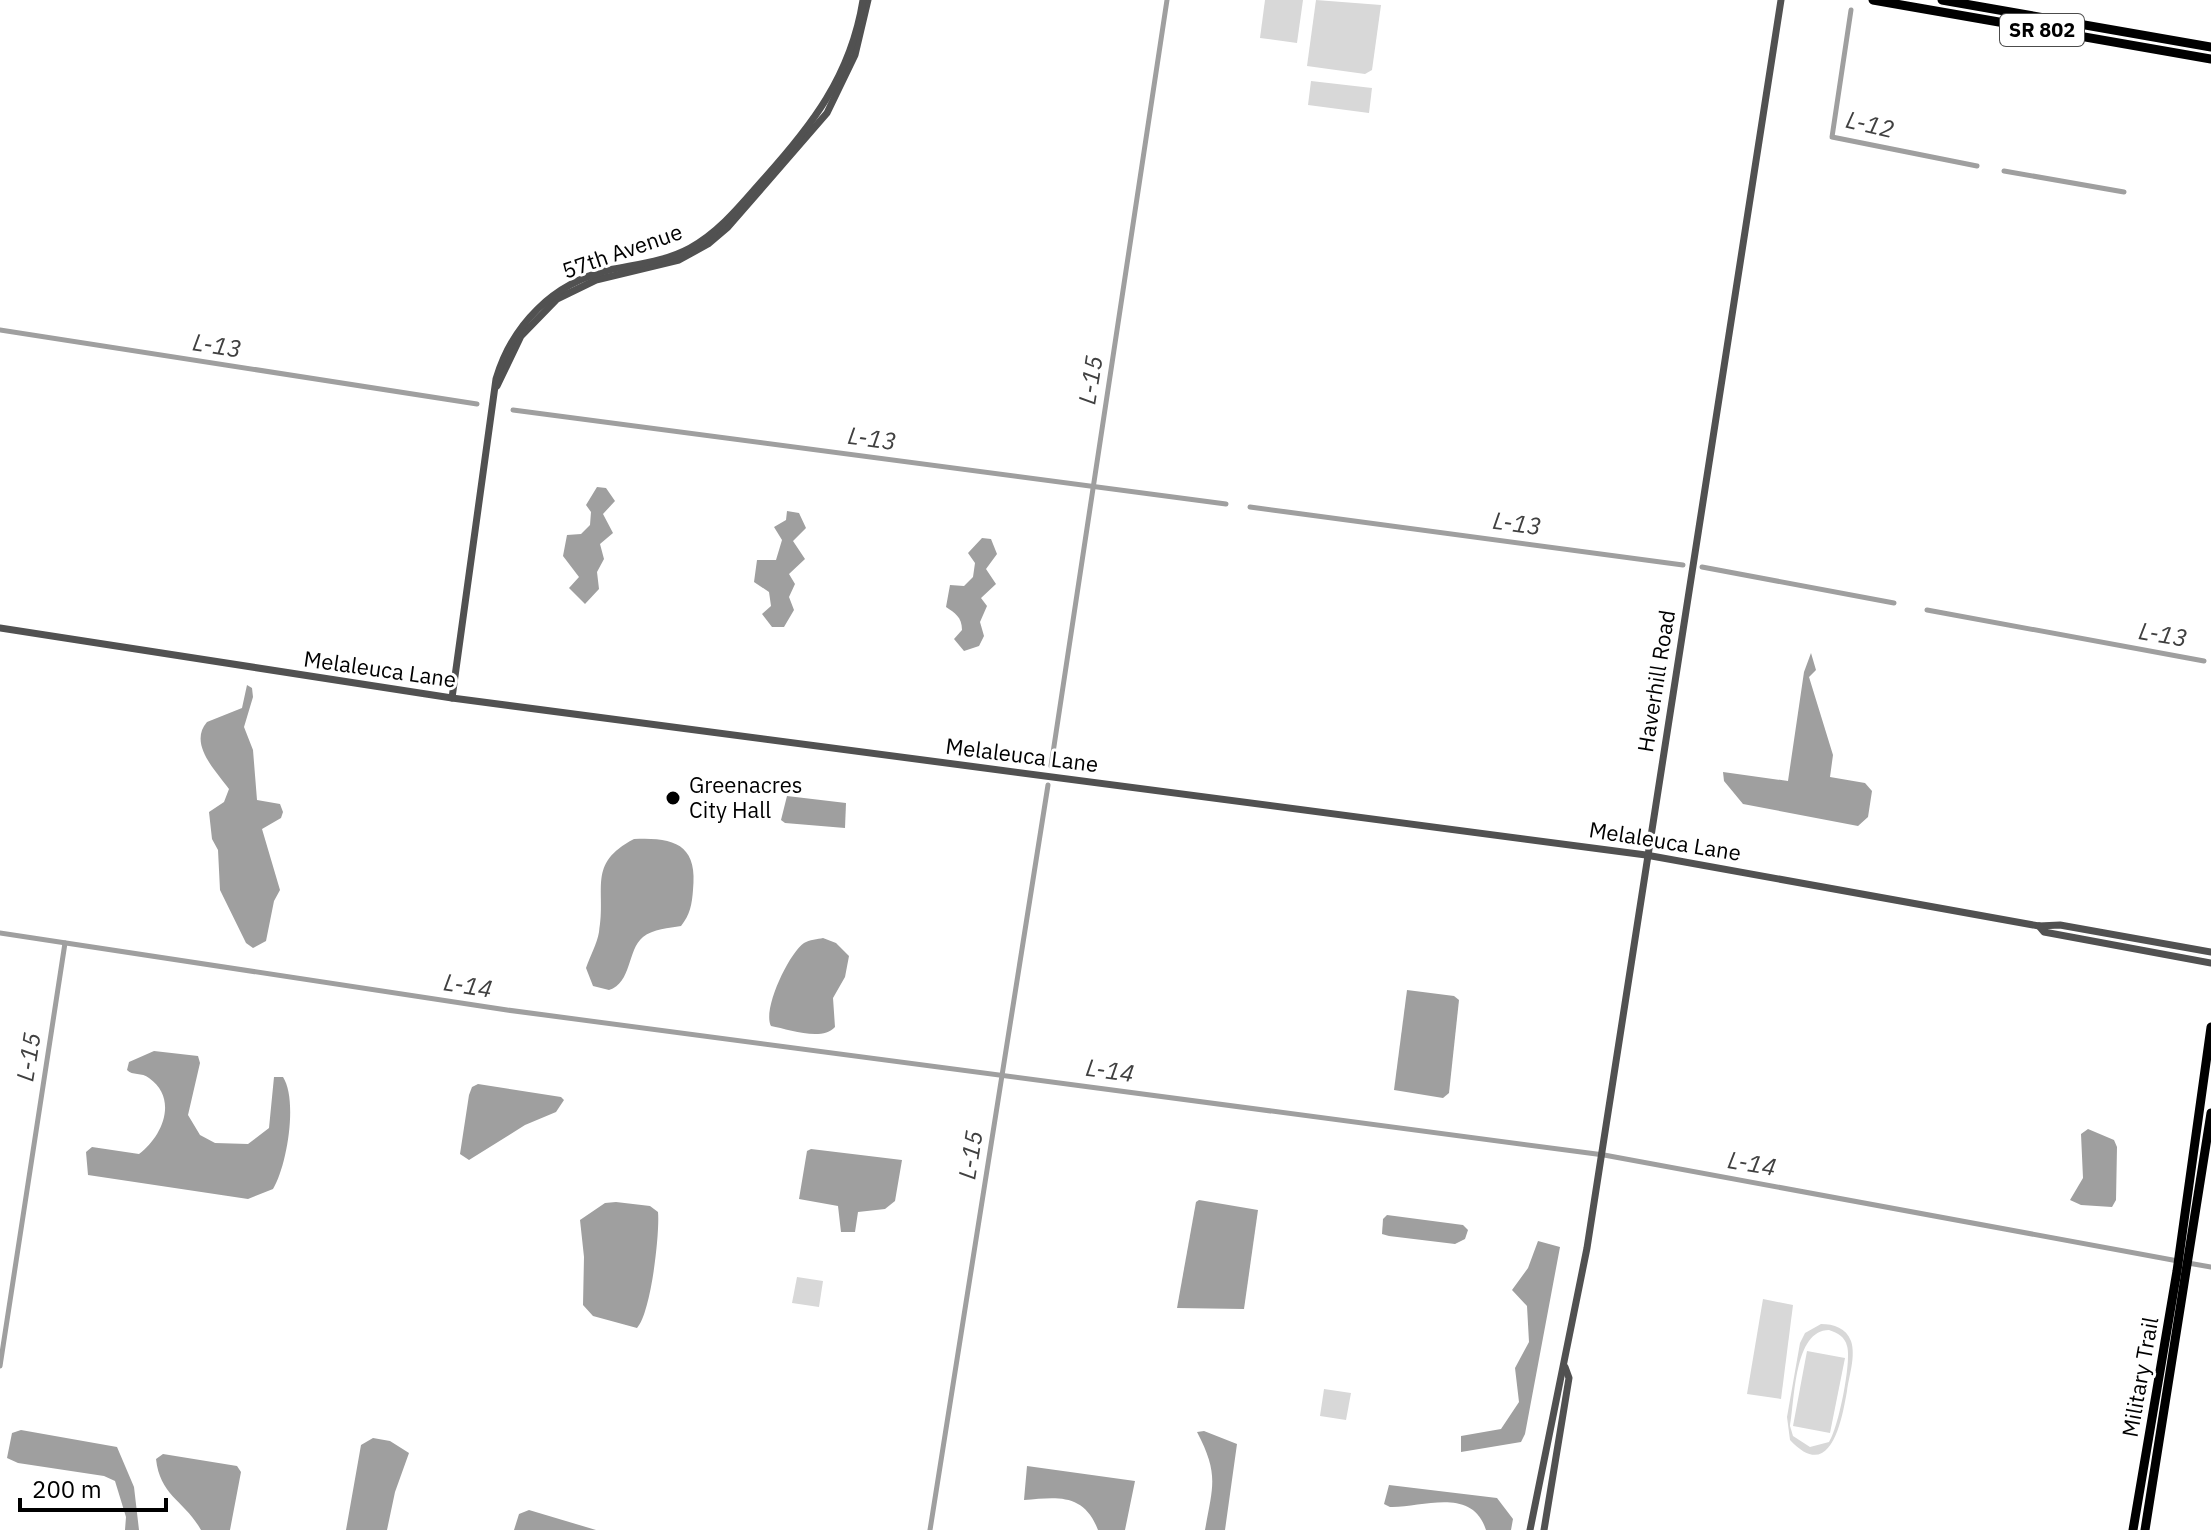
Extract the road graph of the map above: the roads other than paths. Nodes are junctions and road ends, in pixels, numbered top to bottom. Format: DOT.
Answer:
graph roads {
  1 [pos="866,0"];
  2 [pos="1781,0"];
  3 [pos="1873,0"];
  4 [pos="1942,0"];
  5 [pos="2211,47"];
  6 [pos="2211,59"];
  7 [pos="0,628"];
  8 [pos="452,698"];
  9 [pos="1646,855"];
  10 [pos="2039,926"];
  11 [pos="2211,952"];
  12 [pos="2211,963"];
  13 [pos="2211,1027"];
  14 [pos="2206,1063"];
  15 [pos="2211,1113"];
  16 [pos="2209,1128"];
  17 [pos="2196,1137"];
  18 [pos="2206,1151"];
  19 [pos="2189,1229"];
  20 [pos="2182,1272"];
  21 [pos="1565,1367"];
  22 [pos="1530,1530"];
  23 [pos="1544,1530"];
  24 [pos="2133,1530"];
  25 [pos="2145,1530"];
  1 -- 8 [label="street, 57th Avenue"];
  2 -- 9 [label="street, Haverhill Road"];
  3 -- 6 [label="main road, SR 802"];
  4 -- 5 [label="main road, SR 802"];
  7 -- 8 [label="street, Melaleuca Lane"];
  8 -- 9 [label="street, Melaleuca Lane"];
  9 -- 10 [label="street, Melaleuca Lane"];
  9 -- 21 [label="street, Haverhill Road"];
  10 -- 11 [label="street, Melaleuca Lane"];
  10 -- 12 [label="street, Melaleuca Lane"];
  13 -- 14 [label="main road"];
  14 -- 16 [label="main road"];
  14 -- 17 [label="main road"];
  15 -- 16 [label="main road"];
  16 -- 18 [label="main road"];
  17 -- 18 [label="main road"];
  17 -- 19 [label="main road"];
  18 -- 19 [label="main road"];
  19 -- 20 [label="main road, Military Trail"];
  20 -- 24 [label="main road, Military Trail"];
  20 -- 25 [label="main road, Military Trail"];
  21 -- 22 [label="street, Haverhill Road"];
  21 -- 23 [label="street, Haverhill Road"];
}
